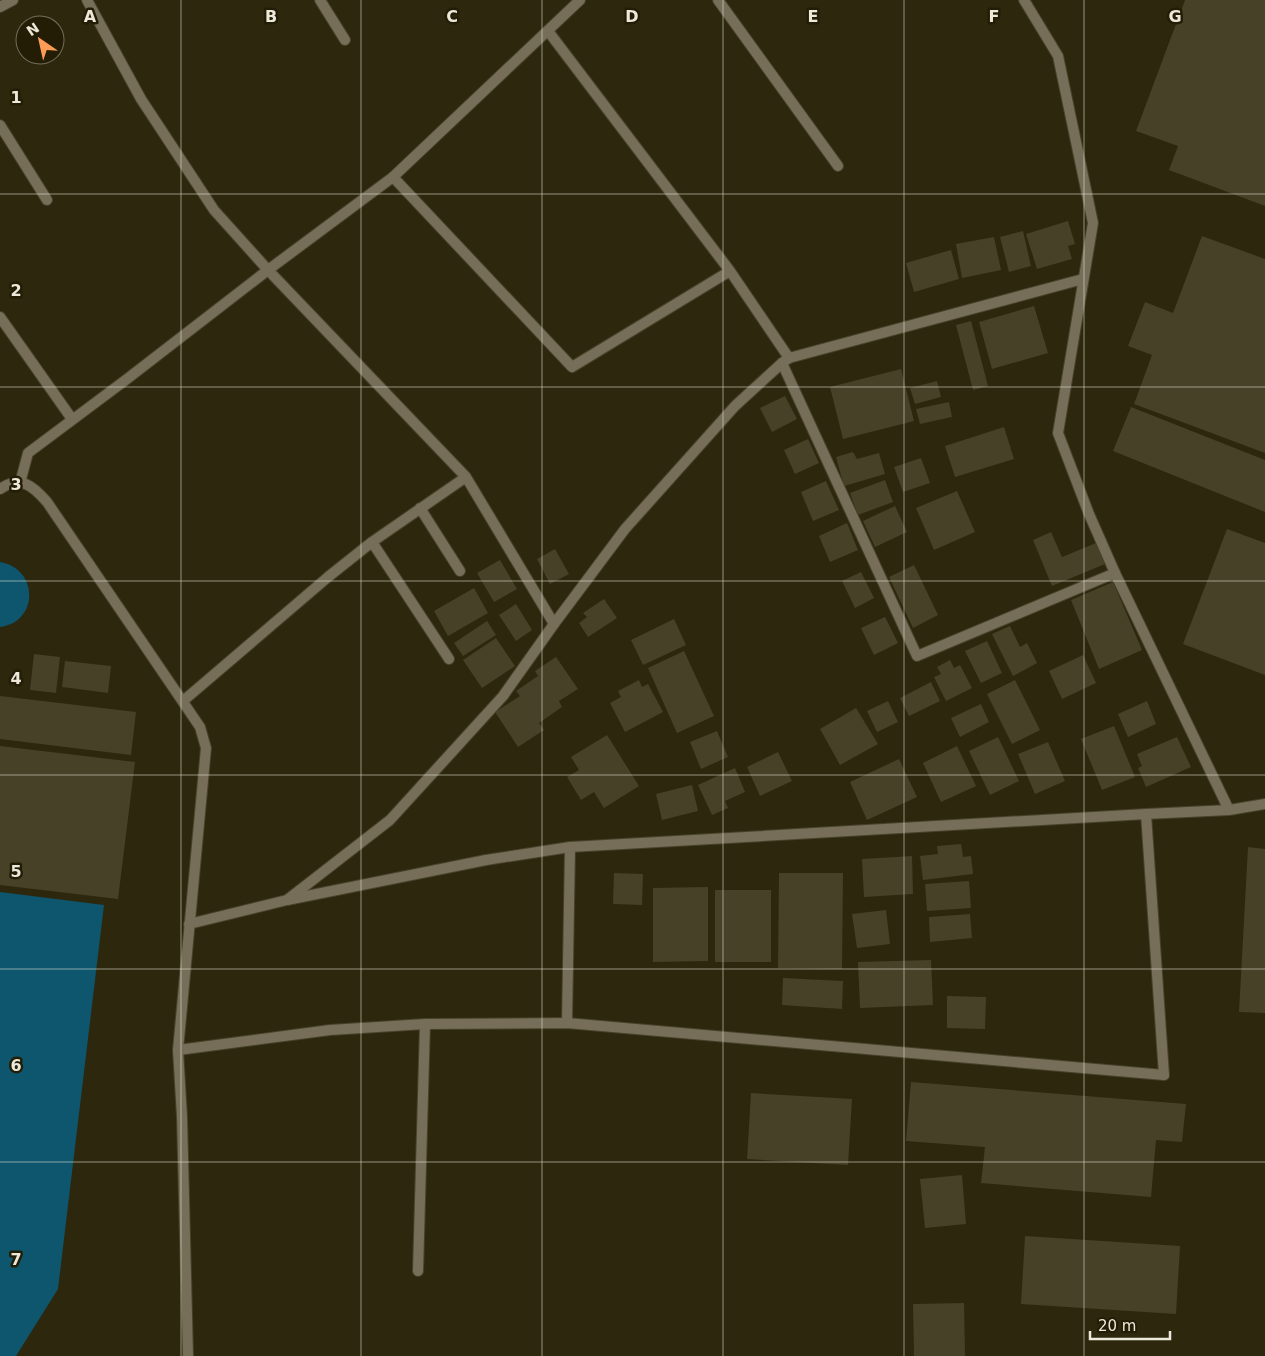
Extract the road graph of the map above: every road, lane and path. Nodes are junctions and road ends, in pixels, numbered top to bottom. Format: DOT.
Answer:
graph roads {
  1 [pos="14,0"];
  2 [pos="87,0"];
  3 [pos="320,0"];
  4 [pos="580,0"];
  5 [pos="718,0"];
  6 [pos="1024,0"];
  7 [pos="0,7"];
  8 [pos="548,32"];
  9 [pos="345,40"];
  10 [pos="0,125"];
  11 [pos="838,166"];
  12 [pos="393,177"];
  13 [pos="47,200"];
  14 [pos="268,270"];
  15 [pos="730,272"];
  16 [pos="1083,279"];
  17 [pos="0,317"];
  18 [pos="785,360"];
  19 [pos="72,419"];
  20 [pos="466,477"];
  21 [pos="20,483"];
  22 [pos="0,488"];
  23 [pos="420,508"];
  24 [pos="372,542"];
  25 [pos="460,570"];
  26 [pos="1115,572"];
  27 [pos="554,624"];
  28 [pos="449,658"];
  29 [pos="183,701"];
  30 [pos="1265,804"];
  31 [pos="1228,810"];
  32 [pos="1146,814"];
  33 [pos="570,847"];
  34 [pos="287,900"];
  35 [pos="189,924"];
  36 [pos="425,1024"];
  37 [pos="567,1024"];
  38 [pos="178,1050"];
  39 [pos="418,1271"];
  40 [pos="188,1356"];
  1 -- 7 [label="street"];
  2 -- 14 [label="street"];
  3 -- 9 [label="street"];
  4 -- 8 [label="street"];
  5 -- 11 [label="street"];
  6 -- 16 [label="street"];
  8 -- 12 [label="street"];
  8 -- 15 [label="street"];
  10 -- 13 [label="street"];
  12 -- 14 [label="street"];
  12 -- 15 [label="street"];
  14 -- 19 [label="street"];
  14 -- 20 [label="street"];
  15 -- 18 [label="street"];
  16 -- 18 [label="street"];
  16 -- 26 [label="street"];
  17 -- 19 [label="street"];
  18 -- 26 [label="street"];
  18 -- 27 [label="street"];
  19 -- 21 [label="street"];
  20 -- 23 [label="street"];
  20 -- 27 [label="street"];
  21 -- 22 [label="street"];
  21 -- 29 [label="street"];
  23 -- 24 [label="street"];
  23 -- 25 [label="street"];
  24 -- 28 [label="street"];
  24 -- 29 [label="street"];
  26 -- 31 [label="street"];
  27 -- 34 [label="street"];
  29 -- 35 [label="street"];
  30 -- 31 [label="street"];
  31 -- 32 [label="street"];
  32 -- 33 [label="street"];
  32 -- 37 [label="street"];
  33 -- 34 [label="street"];
  33 -- 37 [label="street"];
  34 -- 35 [label="street"];
  35 -- 38 [label="street"];
  36 -- 37 [label="street"];
  36 -- 38 [label="street"];
  36 -- 39 [label="street"];
  38 -- 40 [label="street"];
}
